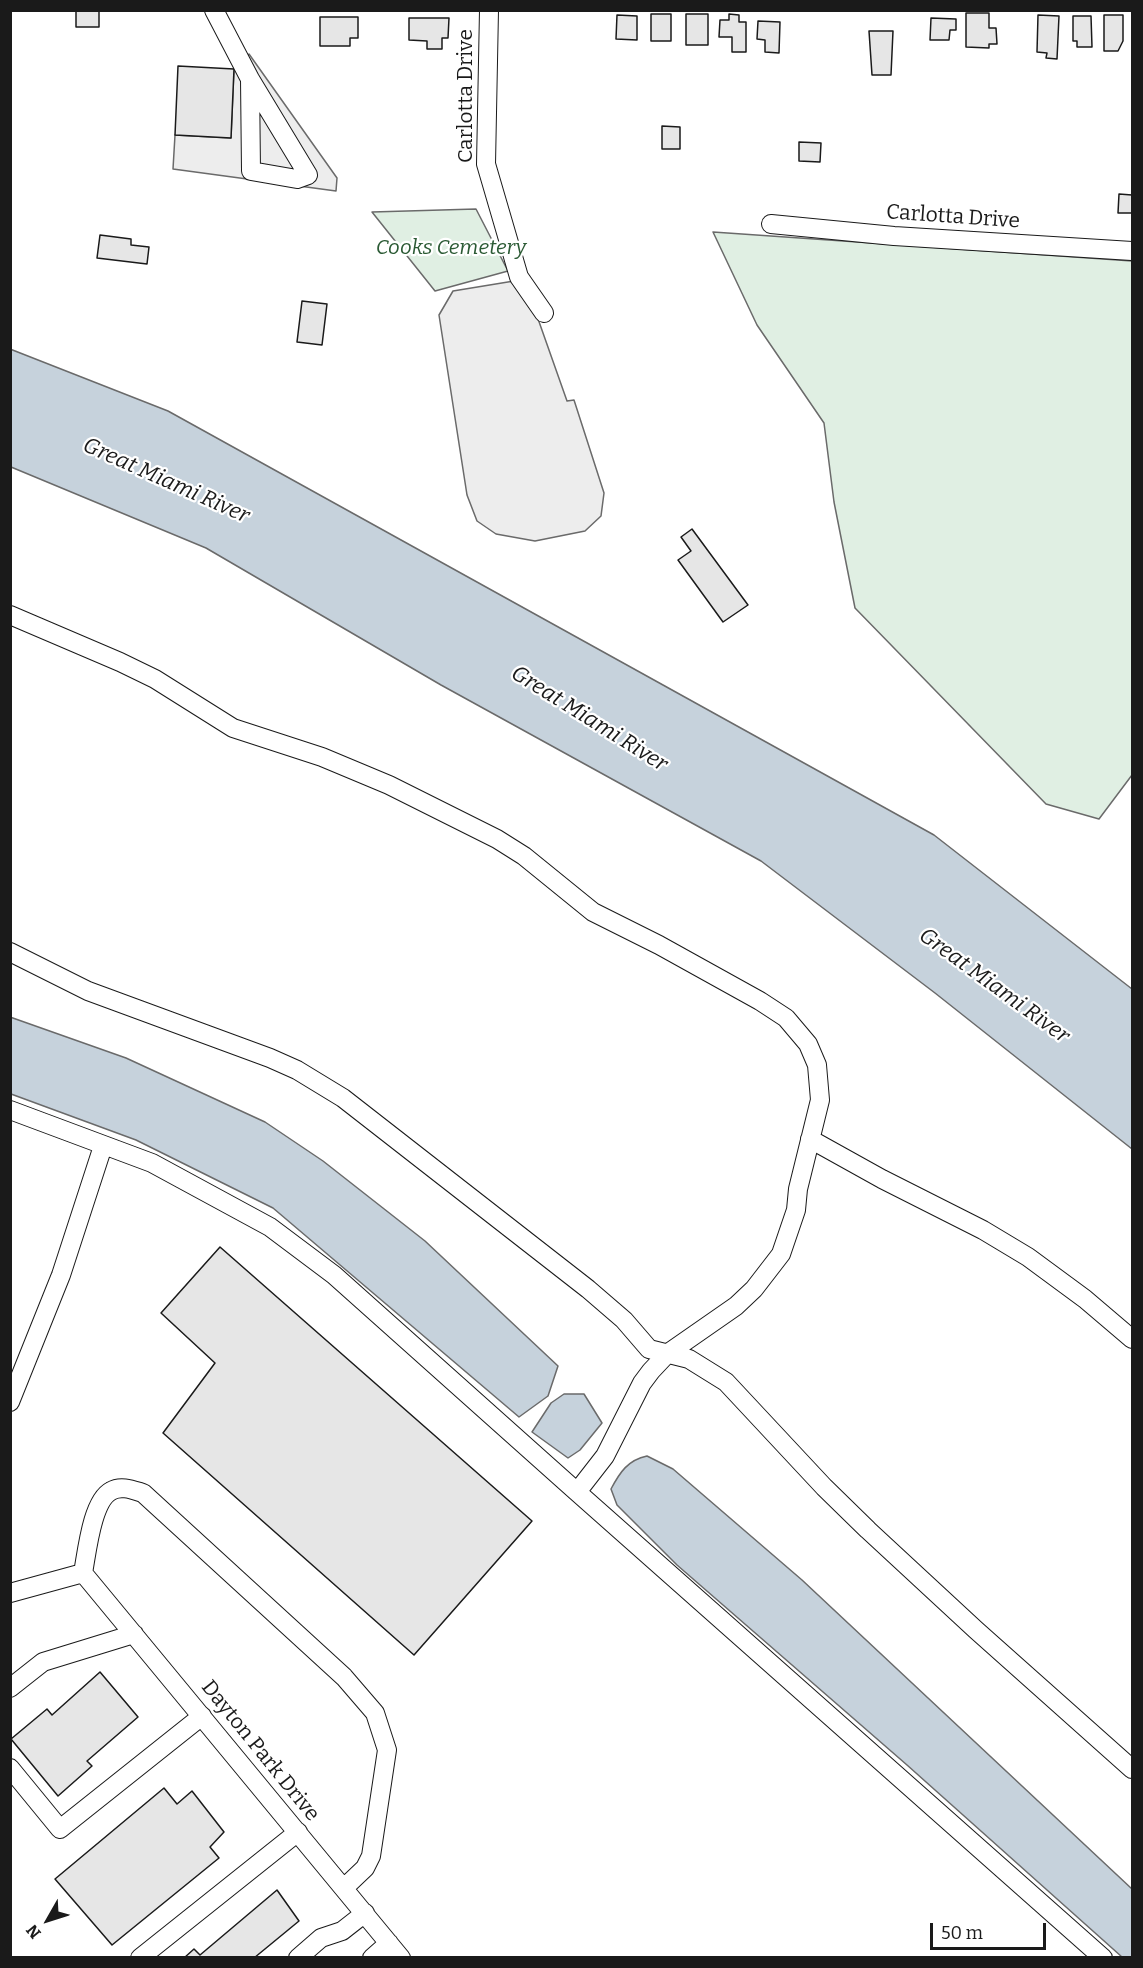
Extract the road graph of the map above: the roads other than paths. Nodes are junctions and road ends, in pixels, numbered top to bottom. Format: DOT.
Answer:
graph roads {
  1 [pos="214,10"];
  2 [pos="489,10"];
  3 [pos="250,79"];
  4 [pos="771,224"];
  5 [pos="1132,251"];
  6 [pos="544,313"];
  7 [pos="10,615"];
  8 [pos="10,952"];
  9 [pos="10,1110"];
  10 [pos="810,1139"];
  11 [pos="103,1146"];
  12 [pos="1132,1339"];
  13 [pos="667,1354"];
  14 [pos="10,1402"];
  15 [pos="577,1492"];
  16 [pos="83,1573"];
  17 [pos="10,1593"];
  18 [pos="134,1634"];
  19 [pos="10,1688"];
  20 [pos="202,1716"];
  21 [pos="10,1768"];
  22 [pos="1132,1769"];
  23 [pos="298,1832"];
  24 [pos="344,1888"];
  25 [pos="365,1913"];
  26 [pos="389,1943"];
  27 [pos="140,1958"];
  28 [pos="298,1958"];
  29 [pos="372,1958"];
  30 [pos="401,1958"];
  31 [pos="1103,1958"];
  1 -- 3 [label="street"];
  2 -- 6 [label="street, Carlotta Drive"];
  3 -- 3 [label="street"];
  4 -- 5 [label="street, Carlotta Drive"];
  7 -- 10 [label="street"];
  8 -- 13 [label="street"];
  9 -- 11 [label="street"];
  10 -- 12 [label="street"];
  10 -- 13 [label="street"];
  11 -- 14 [label="street"];
  11 -- 15 [label="street"];
  13 -- 15 [label="street"];
  13 -- 22 [label="street"];
  15 -- 31 [label="street"];
  16 -- 17 [label="street"];
  16 -- 18 [label="street, Dayton Park Drive"];
  16 -- 24 [label="street"];
  18 -- 19 [label="street"];
  18 -- 20 [label="street, Dayton Park Drive"];
  20 -- 21 [label="street"];
  20 -- 23 [label="street, Dayton Park Drive"];
  23 -- 24 [label="street, Dayton Park Drive"];
  23 -- 27 [label="street"];
  24 -- 25 [label="street, Dayton Park Drive"];
  25 -- 26 [label="street, Dayton Park Drive"];
  25 -- 28 [label="street"];
  26 -- 29 [label="street"];
  26 -- 30 [label="street, Dayton Park Drive"];
}
